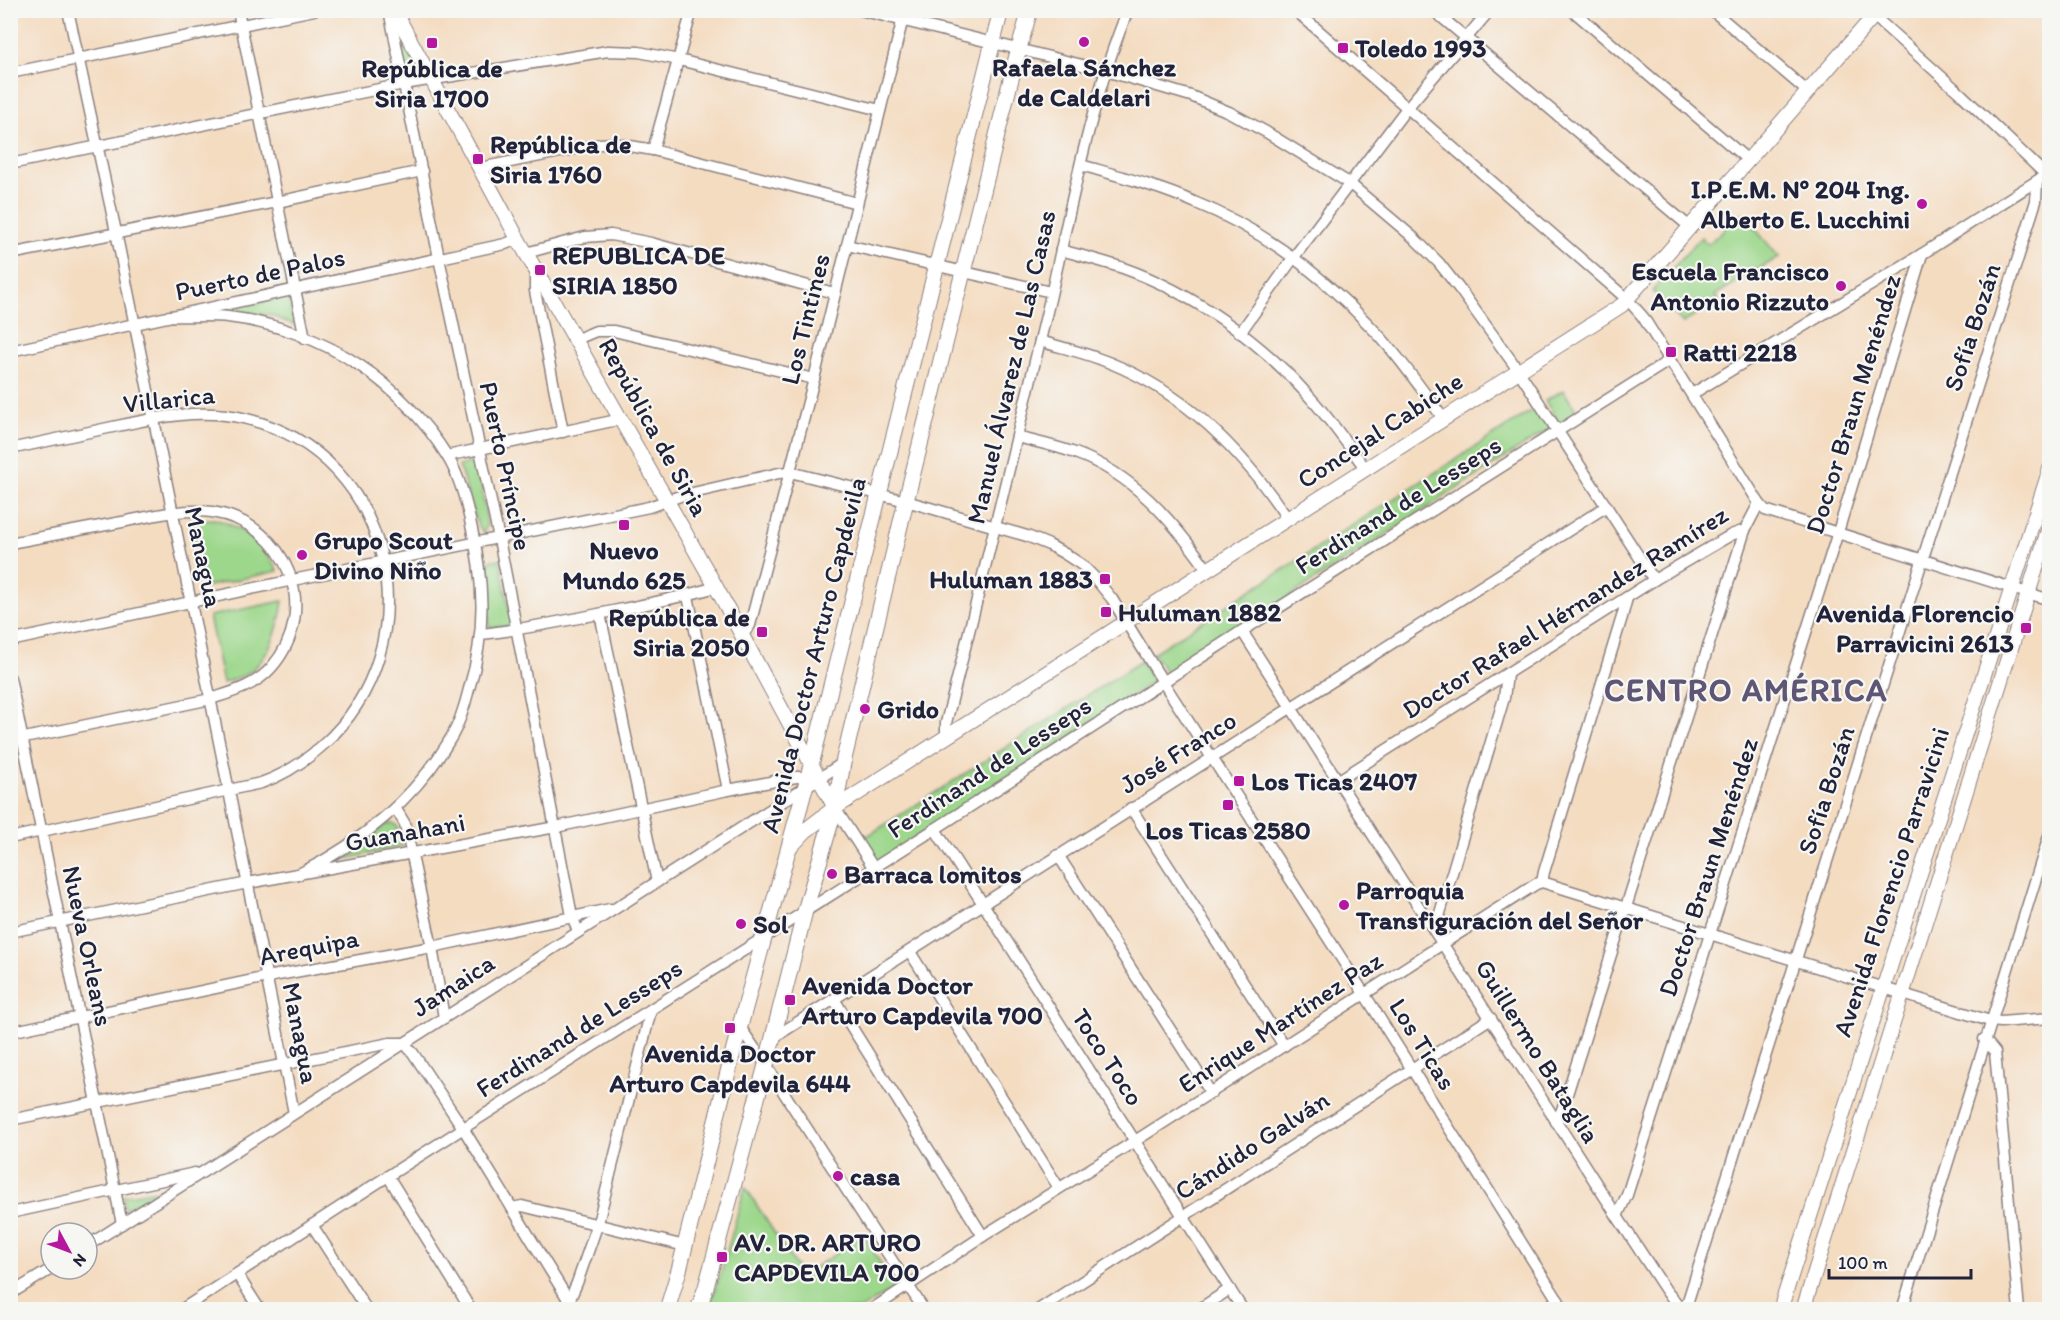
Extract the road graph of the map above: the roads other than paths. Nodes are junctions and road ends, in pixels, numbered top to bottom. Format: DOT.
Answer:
graph roads {
  1 [pos="68,10"];
  2 [pos="238,10"];
  3 [pos="314,10"];
  4 [pos="389,10"];
  5 [pos="394,10"];
  6 [pos="692,10"];
  7 [pos="860,10"];
  8 [pos="1001,10"];
  9 [pos="1030,10"];
  10 [pos="1128,10"];
  11 [pos="1295,10"];
  12 [pos="1433,10"];
  13 [pos="1490,10"];
  14 [pos="1572,10"];
  15 [pos="1712,10"];
  16 [pos="1873,12"];
  17 [pos="903,16"];
  18 [pos="241,26"];
  19 [pos="1466,39"];
  20 [pos="992,43"];
  21 [pos="1018,50"];
  22 [pos="79,59"];
  23 [pos="679,60"];
  24 [pos="1106,71"];
  25 [pos="10,73"];
  26 [pos="433,80"];
  27 [pos="404,84"];
  28 [pos="1808,92"];
  29 [pos="1407,108"];
  30 [pos="880,110"];
  31 [pos="259,112"];
  32 [pos="98,146"];
  33 [pos="653,150"];
  34 [pos="1749,161"];
  35 [pos="10,164"];
  36 [pos="1081,165"];
  37 [pos="480,168"];
  38 [pos="422,171"];
  39 [pos="2044,178"];
  40 [pos="1349,183"];
  41 [pos="277,202"];
  42 [pos="857,203"];
  43 [pos="1690,228"];
  44 [pos="116,232"];
  45 [pos="518,239"];
  46 [pos="847,245"];
  47 [pos="1061,250"];
  48 [pos="526,253"];
  49 [pos="10,254"];
  50 [pos="1922,254"];
  51 [pos="1294,257"];
  52 [pos="439,258"];
  53 [pos="936,266"];
  54 [pos="535,269"];
  55 [pos="963,272"];
  56 [pos="295,289"];
  57 [pos="1051,292"];
  58 [pos="834,293"];
  59 [pos="1628,300"];
  60 [pos="169,316"];
  61 [pos="134,324"];
  62 [pos="1240,333"];
  63 [pos="304,338"];
  64 [pos="577,339"];
  65 [pos="1040,341"];
  66 [pos="10,351"];
  67 [pos="1670,360"];
  68 [pos="1518,370"];
  69 [pos="814,379"];
  70 [pos="1692,394"];
  71 [pos="153,418"];
  72 [pos="1443,418"];
  73 [pos="622,419"];
  74 [pos="1558,430"];
  75 [pos="563,432"];
  76 [pos="1017,437"];
  77 [pos="10,449"];
  78 [pos="479,449"];
  79 [pos="447,456"];
  80 [pos="1365,468"];
  81 [pos="2049,469"];
  82 [pos="790,472"];
  83 [pos="879,494"];
  84 [pos="668,501"];
  85 [pos="906,501"];
  86 [pos="1759,503"];
  87 [pos="1607,506"];
  88 [pos="172,512"];
  89 [pos="1287,519"];
  90 [pos="2049,524"];
  91 [pos="996,527"];
  92 [pos="1745,530"];
  93 [pos="1838,532"];
  94 [pos="499,539"];
  95 [pos="10,543"];
  96 [pos="476,543"];
  97 [pos="1922,559"];
  98 [pos="384,563"];
  99 [pos="1208,569"];
  100 [pos="293,580"];
  101 [pos="1654,580"];
  102 [pos="2011,586"];
  103 [pos="716,587"];
  104 [pos="2028,593"];
  105 [pos="688,596"];
  106 [pos="1627,598"];
  107 [pos="2049,600"];
  108 [pos="190,603"];
  109 [pos="600,614"];
  110 [pos="1126,621"];
  111 [pos="517,630"];
  112 [pos="1242,631"];
  113 [pos="482,634"];
  114 [pos="742,636"];
  115 [pos="10,641"];
  116 [pos="1507,675"];
  117 [pos="10,678"];
  118 [pos="1163,682"];
  119 [pos="211,699"];
  120 [pos="1292,707"];
  121 [pos="946,736"];
  122 [pos="23,739"];
  123 [pos="10,741"];
  124 [pos="1212,757"];
  125 [pos="843,763"];
  126 [pos="811,777"];
  127 [pos="1339,780"];
  128 [pos="728,790"];
  129 [pos="228,791"];
  130 [pos="396,808"];
  131 [pos="835,808"];
  132 [pos="1131,808"];
  133 [pos="641,809"];
  134 [pos="556,827"];
  135 [pos="935,830"];
  136 [pos="42,831"];
  137 [pos="2049,833"];
  138 [pos="10,838"];
  139 [pos="787,851"];
  140 [pos="411,854"];
  141 [pos="1058,855"];
  142 [pos="873,867"];
  143 [pos="299,874"];
  144 [pos="657,882"];
  145 [pos="1542,882"];
  146 [pos="248,883"];
  147 [pos="983,904"];
  148 [pos="617,908"];
  149 [pos="1626,908"];
  150 [pos="805,911"];
  151 [pos="572,916"];
  152 [pos="61,922"];
  153 [pos="1435,930"];
  154 [pos="578,931"];
  155 [pos="10,933"];
  156 [pos="1711,934"];
  157 [pos="765,937"];
  158 [pos="1443,944"];
  159 [pos="432,947"];
  160 [pos="910,952"];
  161 [pos="1796,961"];
  162 [pos="267,977"];
  163 [pos="1881,988"];
  164 [pos="1365,995"];
  165 [pos="1903,995"];
  166 [pos="834,999"];
  167 [pos="651,1010"];
  168 [pos="80,1018"];
  169 [pos="444,1018"];
  170 [pos="1491,1018"];
  171 [pos="2049,1018"];
  172 [pos="1990,1021"];
  173 [pos="740,1028"];
  174 [pos="10,1032"];
  175 [pos="773,1038"];
  176 [pos="1984,1039"];
  177 [pos="404,1044"];
  178 [pos="1284,1046"];
  179 [pos="284,1064"];
  180 [pos="766,1065"];
  181 [pos="1412,1069"];
  182 [pos="1211,1093"];
  183 [pos="98,1102"];
  184 [pos="294,1113"];
  185 [pos="10,1120"];
  186 [pos="1556,1122"];
  187 [pos="463,1128"];
  188 [pos="1135,1141"];
  189 [pos="202,1172"];
  190 [pos="388,1176"];
  191 [pos="1059,1188"];
  192 [pos="115,1191"];
  193 [pos="512,1208"];
  194 [pos="10,1213"];
  195 [pos="1183,1216"];
  196 [pos="1617,1216"];
  197 [pos="598,1223"];
  198 [pos="122,1224"];
  199 [pos="312,1225"];
  200 [pos="983,1236"];
  201 [pos="99,1238"];
  202 [pos="685,1246"];
  203 [pos="237,1274"];
  204 [pos="39,1276"];
  205 [pos="909,1285"];
  206 [pos="1230,1289"];
  207 [pos="10,1294"];
  208 [pos="567,1305"];
  209 [pos="1561,1305"];
  210 [pos="181,1310"];
  211 [pos="260,1310"];
  212 [pos="367,1310"];
  213 [pos="471,1310"];
  214 [pos="667,1310"];
  215 [pos="698,1310"];
  216 [pos="871,1310"];
  217 [pos="924,1310"];
  218 [pos="1038,1310"];
  219 [pos="1198,1310"];
  220 [pos="1243,1310"];
  221 [pos="1543,1310"];
  222 [pos="1684,1310"];
  223 [pos="1780,1310"];
  224 [pos="1803,1310"];
  225 [pos="1902,1310"];
  226 [pos="2019,1310"];
  1 -- 22 [label="street, Managua"];
  2 -- 18 [label="street"];
  3 -- 18 [label="street"];
  4 -- 27 [label="street, Puerto Príncipe"];
  5 -- 26 [label="main road, República de Siria"];
  6 -- 23 [label="street"];
  7 -- 17 [label="street"];
  8 -- 20 [label="main road, Avenida Doctor Arturo Capdevila"];
  9 -- 21 [label="main road, Avenida Doctor Arturo Capdevila"];
  10 -- 24 [label="street, Manuel Álvarez de Las Casas"];
  11 -- 29 [label="street"];
  12 -- 19 [label="street"];
  13 -- 19 [label="street"];
  14 -- 34 [label="street"];
  15 -- 28 [label="street"];
  16 -- 28 [label="main road, Concejal Cabiche"];
  16 -- 39 [label="street"];
  17 -- 20 [label="street"];
  17 -- 30 [label="street, Los Tintines"];
  18 -- 22 [label="street"];
  18 -- 31 [label="street"];
  19 -- 29 [label="street"];
  19 -- 43 [label="street"];
  20 -- 21 [label="street"];
  20 -- 53 [label="main road, Avenida Doctor Arturo Capdevila"];
  21 -- 24 [label="street"];
  21 -- 55 [label="main road, Avenida Doctor Arturo Capdevila"];
  22 -- 25 [label="street"];
  22 -- 32 [label="street, Managua"];
  23 -- 26 [label="street"];
  23 -- 30 [label="street"];
  23 -- 33 [label="street"];
  24 -- 36 [label="street, Manuel Álvarez de Las Casas"];
  24 -- 40 [label="street"];
  26 -- 27 [label="street"];
  26 -- 37 [label="main road, República de Siria"];
  27 -- 31 [label="street"];
  27 -- 38 [label="street, Puerto Príncipe"];
  28 -- 34 [label="main road, Concejal Cabiche"];
  29 -- 40 [label="street"];
  29 -- 59 [label="street"];
  30 -- 42 [label="street, Los Tintines"];
  31 -- 32 [label="street"];
  31 -- 41 [label="street"];
  32 -- 35 [label="street"];
  32 -- 44 [label="street, Managua"];
  33 -- 37 [label="street"];
  33 -- 42 [label="street"];
  34 -- 43 [label="main road, Concejal Cabiche"];
  36 -- 47 [label="street, Manuel Álvarez de Las Casas"];
  36 -- 51 [label="street"];
  37 -- 45 [label="main road, República de Siria"];
  38 -- 41 [label="street"];
  38 -- 52 [label="street, Puerto Príncipe"];
  39 -- 50 [label="street"];
  39 -- 97 [label="street, Sofía Bozán"];
  40 -- 51 [label="street"];
  40 -- 68 [label="street"];
  41 -- 44 [label="street"];
  41 -- 56 [label="street"];
  42 -- 46 [label="street, Los Tintines"];
  43 -- 59 [label="main road, Concejal Cabiche"];
  44 -- 49 [label="street"];
  44 -- 61 [label="street, Managua"];
  45 -- 48 [label="main road, República de Siria"];
  45 -- 52 [label="street, Puerto de Palos"];
  46 -- 53 [label="street"];
  46 -- 58 [label="street, Los Tintines"];
  47 -- 57 [label="street, Manuel Álvarez de Las Casas"];
  47 -- 62 [label="street"];
  48 -- 54 [label="main road, República de Siria"];
  48 -- 58 [label="street"];
  50 -- 70 [label="street"];
  50 -- 93 [label="street, Doctor Braun Menéndez"];
  51 -- 62 [label="street"];
  51 -- 72 [label="street"];
  52 -- 56 [label="street, Puerto de Palos"];
  52 -- 78 [label="street, Puerto Príncipe"];
  53 -- 55 [label="street"];
  53 -- 83 [label="main road, Avenida Doctor Arturo Capdevila"];
  54 -- 64 [label="main road, República de Siria"];
  54 -- 75 [label="street"];
  55 -- 57 [label="street"];
  55 -- 85 [label="main road, Avenida Doctor Arturo Capdevila"];
  56 -- 60 [label="street, Puerto de Palos"];
  56 -- 63 [label="street"];
  57 -- 65 [label="street, Manuel Álvarez de Las Casas"];
  58 -- 69 [label="street, Los Tintines"];
  59 -- 67 [label="street"];
  59 -- 68 [label="main road, Concejal Cabiche"];
  60 -- 61 [label="street, Puerto de Palos"];
  60 -- 63 [label="street"];
  61 -- 66 [label="street, Puerto de Palos"];
  61 -- 71 [label="street, Managua"];
  62 -- 80 [label="street"];
  63 -- 79 [label="street"];
  64 -- 69 [label="street"];
  64 -- 73 [label="main road, República de Siria"];
  65 -- 76 [label="street, Manuel Álvarez de Las Casas"];
  65 -- 89 [label="street"];
  67 -- 70 [label="street"];
  67 -- 74 [label="street, Ferdinand de Lesseps"];
  68 -- 72 [label="main road, Concejal Cabiche"];
  68 -- 74 [label="street"];
  69 -- 82 [label="street, Los Tintines"];
  70 -- 86 [label="street"];
  71 -- 77 [label="street, Villarica"];
  71 -- 88 [label="street, Managua"];
  71 -- 98 [label="street, Villarica"];
  72 -- 80 [label="main road, Concejal Cabiche"];
  73 -- 75 [label="street"];
  73 -- 84 [label="main road, República de Siria"];
  74 -- 87 [label="street"];
  74 -- 112 [label="street, Ferdinand de Lesseps"];
  75 -- 78 [label="street"];
  76 -- 91 [label="street, Manuel Álvarez de Las Casas"];
  76 -- 99 [label="street"];
  78 -- 79 [label="street"];
  78 -- 94 [label="street, Puerto Príncipe"];
  79 -- 96 [label="street"];
  80 -- 89 [label="main road, Concejal Cabiche"];
  81 -- 102 [label="main road, Avenida Florencio Parravicini"];
  82 -- 83 [label="street, Los Ticas"];
  82 -- 84 [label="street"];
  82 -- 114 [label="street, Los Tintines"];
  83 -- 85 [label="street, Los Ticas"];
  83 -- 126 [label="main road, Avenida Doctor Arturo Capdevila"];
  84 -- 94 [label="street"];
  84 -- 103 [label="main road, República de Siria"];
  85 -- 91 [label="street, Los Ticas"];
  85 -- 125 [label="main road, Avenida Doctor Arturo Capdevila"];
  86 -- 92 [label="street, Doctor Rafael Hérnandez Ramírez"];
  86 -- 93 [label="street, Doctor Rafael Hérnandez Ramírez"];
  87 -- 101 [label="street"];
  87 -- 120 [label="street, José Franco"];
  88 -- 95 [label="street"];
  88 -- 100 [label="street"];
  88 -- 108 [label="street, Managua"];
  89 -- 99 [label="main road, Concejal Cabiche"];
  90 -- 104 [label="main road, Avenida Florencio Parravicini"];
  91 -- 110 [label="street, Los Ticas"];
  91 -- 121 [label="street, Manuel Álvarez de Las Casas"];
  92 -- 101 [label="street, Doctor Rafael Hérnandez Ramírez"];
  92 -- 149 [label="street"];
  93 -- 97 [label="street, Doctor Rafael Hérnandez Ramírez"];
  93 -- 156 [label="street, Doctor Braun Menéndez"];
  94 -- 96 [label="street"];
  94 -- 111 [label="street, Puerto Príncipe"];
  96 -- 98 [label="street"];
  96 -- 113 [label="street"];
  97 -- 102 [label="street, Doctor Rafael Hérnandez Ramírez"];
  97 -- 161 [label="street, Sofía Bozán"];
  98 -- 100 [label="street"];
  98 -- 129 [label="street, Villarica"];
  99 -- 110 [label="main road, Concejal Cabiche"];
  100 -- 108 [label="street"];
  100 -- 119 [label="street"];
  101 -- 106 [label="street, Doctor Rafael Hérnandez Ramírez"];
  102 -- 104 [label="street, Doctor Rafael Hérnandez Ramírez"];
  102 -- 163 [label="main road, Avenida Florencio Parravicini"];
  103 -- 105 [label="street"];
  103 -- 114 [label="main road, República de Siria"];
  104 -- 107 [label="street, Doctor Rafael Hérnandez Ramírez"];
  104 -- 165 [label="main road, Avenida Florencio Parravicini"];
  105 -- 109 [label="street"];
  105 -- 128 [label="street"];
  106 -- 116 [label="street, Doctor Rafael Hérnandez Ramírez"];
  106 -- 145 [label="street"];
  108 -- 115 [label="street"];
  108 -- 119 [label="street, Managua"];
  109 -- 111 [label="street"];
  109 -- 133 [label="street"];
  110 -- 118 [label="street, Los Ticas"];
  110 -- 121 [label="main road, Concejal Cabiche"];
  111 -- 113 [label="street"];
  111 -- 134 [label="street, Puerto Príncipe"];
  112 -- 118 [label="street, Ferdinand de Lesseps"];
  112 -- 120 [label="street, Guillermo Bataglia"];
  113 -- 130 [label="street"];
  114 -- 126 [label="main road, República de Siria"];
  116 -- 127 [label="street, Doctor Rafael Hérnandez Ramírez"];
  116 -- 153 [label="street"];
  117 -- 122 [label="street, Nueva Orleans"];
  118 -- 124 [label="street, Los Ticas"];
  118 -- 135 [label="street, Ferdinand de Lesseps"];
  119 -- 122 [label="street"];
  119 -- 129 [label="street, Managua"];
  120 -- 124 [label="street, José Franco"];
  120 -- 127 [label="street, Guillermo Bataglia"];
  121 -- 131 [label="main road, Concejal Cabiche"];
  122 -- 123 [label="street"];
  122 -- 136 [label="street, Nueva Orleans"];
  124 -- 132 [label="street, José Franco"];
  124 -- 164 [label="street, Los Ticas"];
  125 -- 126 [label="street, Jamaica"];
  125 -- 131 [label="main road, Avenida Doctor Arturo Capdevila"];
  126 -- 128 [label="street, Guanahani"];
  126 -- 131 [label="main road, República de Siria"];
  126 -- 139 [label="main road, Avenida Doctor Arturo Capdevila"];
  126 -- 144 [label="street, Jamaica"];
  127 -- 153 [label="street, Guillermo Bataglia"];
  128 -- 133 [label="street, Guanahani"];
  129 -- 136 [label="street, Villarica"];
  129 -- 146 [label="street, Managua"];
  130 -- 140 [label="street"];
  130 -- 143 [label="street"];
  131 -- 139 [label="main road"];
  131 -- 142 [label="street, República de Siria"];
  131 -- 150 [label="main road, Avenida Doctor Arturo Capdevila"];
  132 -- 141 [label="street, José Franco"];
  132 -- 178 [label="street"];
  133 -- 134 [label="street, Guanahani"];
  133 -- 144 [label="street"];
  134 -- 140 [label="street, Guanahani"];
  134 -- 151 [label="street, Puerto Príncipe"];
  135 -- 142 [label="street, Ferdinand de Lesseps"];
  135 -- 147 [label="street, Toco Toco"];
  136 -- 138 [label="street, Villarica"];
  136 -- 152 [label="street, Nueva Orleans"];
  137 -- 172 [label="street"];
  139 -- 157 [label="main road, Avenida Doctor Arturo Capdevila"];
  140 -- 143 [label="street, Guanahani"];
  140 -- 159 [label="street"];
  141 -- 147 [label="street, José Franco"];
  141 -- 182 [label="street"];
  142 -- 150 [label="street, Ferdinand de Lesseps"];
  143 -- 146 [label="street, Guanahani"];
  144 -- 148 [label="street, Jamaica"];
  145 -- 149 [label="street"];
  145 -- 158 [label="street, Enrique Martínez Paz"];
  146 -- 152 [label="street, Guanahani"];
  146 -- 162 [label="street, Managua"];
  147 -- 160 [label="street, José Franco"];
  147 -- 188 [label="street, Toco Toco"];
  148 -- 151 [label="street, Arequipa"];
  148 -- 154 [label="street, Jamaica"];
  149 -- 156 [label="street"];
  149 -- 186 [label="street"];
  150 -- 157 [label="street, Ferdinand de Lesseps"];
  150 -- 175 [label="main road, Avenida Doctor Arturo Capdevila"];
  151 -- 154 [label="street, Puerto Príncipe"];
  151 -- 159 [label="street, Arequipa"];
  152 -- 155 [label="street, Guanahani"];
  152 -- 168 [label="street, Nueva Orleans"];
  153 -- 158 [label="street, Guillermo Bataglia"];
  154 -- 169 [label="street, Jamaica"];
  156 -- 161 [label="street"];
  156 -- 196 [label="street, Doctor Braun Menéndez"];
  157 -- 167 [label="street, Ferdinand de Lesseps"];
  157 -- 173 [label="main road, Avenida Doctor Arturo Capdevila"];
  158 -- 164 [label="street, Enrique Martínez Paz"];
  158 -- 170 [label="street, Guillermo Bataglia"];
  159 -- 162 [label="street, Arequipa"];
  159 -- 169 [label="street"];
  160 -- 166 [label="street, José Franco"];
  160 -- 191 [label="street"];
  161 -- 163 [label="street"];
  161 -- 222 [label="street, Sofía Bozán"];
  162 -- 168 [label="street, Arequipa"];
  162 -- 179 [label="street, Managua"];
  163 -- 165 [label="street"];
  163 -- 223 [label="main road, Avenida Florencio Parravicini"];
  164 -- 178 [label="street, Enrique Martínez Paz"];
  164 -- 181 [label="street, Los Ticas"];
  165 -- 172 [label="street"];
  165 -- 224 [label="main road, Avenida Florencio Parravicini"];
  166 -- 175 [label="street, José Franco"];
  166 -- 200 [label="street"];
  167 -- 187 [label="street, Ferdinand de Lesseps"];
  167 -- 197 [label="street"];
  168 -- 174 [label="street, Arequipa"];
  168 -- 183 [label="street, Nueva Orleans"];
  169 -- 177 [label="street, Jamaica"];
  170 -- 181 [label="street, Cándido Galván"];
  170 -- 186 [label="street, Guillermo Bataglia"];
  171 -- 172 [label="street"];
  172 -- 176 [label="street"];
  173 -- 180 [label="street"];
  173 -- 202 [label="main road, Avenida Doctor Arturo Capdevila"];
  175 -- 180 [label="main road, Avenida Doctor Arturo Capdevila"];
  176 -- 225 [label="street"];
  176 -- 226 [label="street"];
  177 -- 179 [label="street"];
  177 -- 184 [label="street, Jamaica"];
  177 -- 187 [label="street"];
  178 -- 182 [label="street, Enrique Martínez Paz"];
  179 -- 183 [label="street"];
  179 -- 184 [label="street, Managua"];
  180 -- 205 [label="street"];
  180 -- 215 [label="main road, Avenida Doctor Arturo Capdevila"];
  181 -- 195 [label="street, Cándido Galván"];
  181 -- 209 [label="street, Los Ticas"];
  182 -- 188 [label="street, Enrique Martínez Paz"];
  183 -- 185 [label="street"];
  183 -- 192 [label="street, Nueva Orleans"];
  184 -- 189 [label="street, Jamaica"];
  186 -- 196 [label="street, Guillermo Bataglia"];
  187 -- 190 [label="street, Ferdinand de Lesseps"];
  187 -- 193 [label="street"];
  188 -- 191 [label="street, Enrique Martínez Paz"];
  188 -- 195 [label="street, Toco Toco"];
  189 -- 192 [label="street"];
  189 -- 198 [label="street, Jamaica"];
  190 -- 199 [label="street, Ferdinand de Lesseps"];
  190 -- 213 [label="street"];
  191 -- 200 [label="street, Enrique Martínez Paz"];
  192 -- 194 [label="street"];
  192 -- 198 [label="street, Nueva Orleans"];
  193 -- 197 [label="street"];
  193 -- 208 [label="street"];
  195 -- 206 [label="street, Toco Toco"];
  195 -- 218 [label="street, Cándido Galván"];
  196 -- 222 [label="street, Guillermo Bataglia"];
  197 -- 202 [label="street"];
  197 -- 208 [label="street"];
  198 -- 201 [label="street, Jamaica"];
  199 -- 203 [label="street, Ferdinand de Lesseps"];
  199 -- 212 [label="street"];
  200 -- 205 [label="street, Enrique Martínez Paz"];
  202 -- 214 [label="main road, Avenida Doctor Arturo Capdevila"];
  203 -- 210 [label="street, Ferdinand de Lesseps"];
  203 -- 211 [label="street"];
  204 -- 207 [label="street"];
  205 -- 216 [label="street, Enrique Martínez Paz"];
  205 -- 217 [label="street"];
  206 -- 219 [label="street"];
  206 -- 220 [label="street, Toco Toco"];
  209 -- 221 [label="street"];
}
